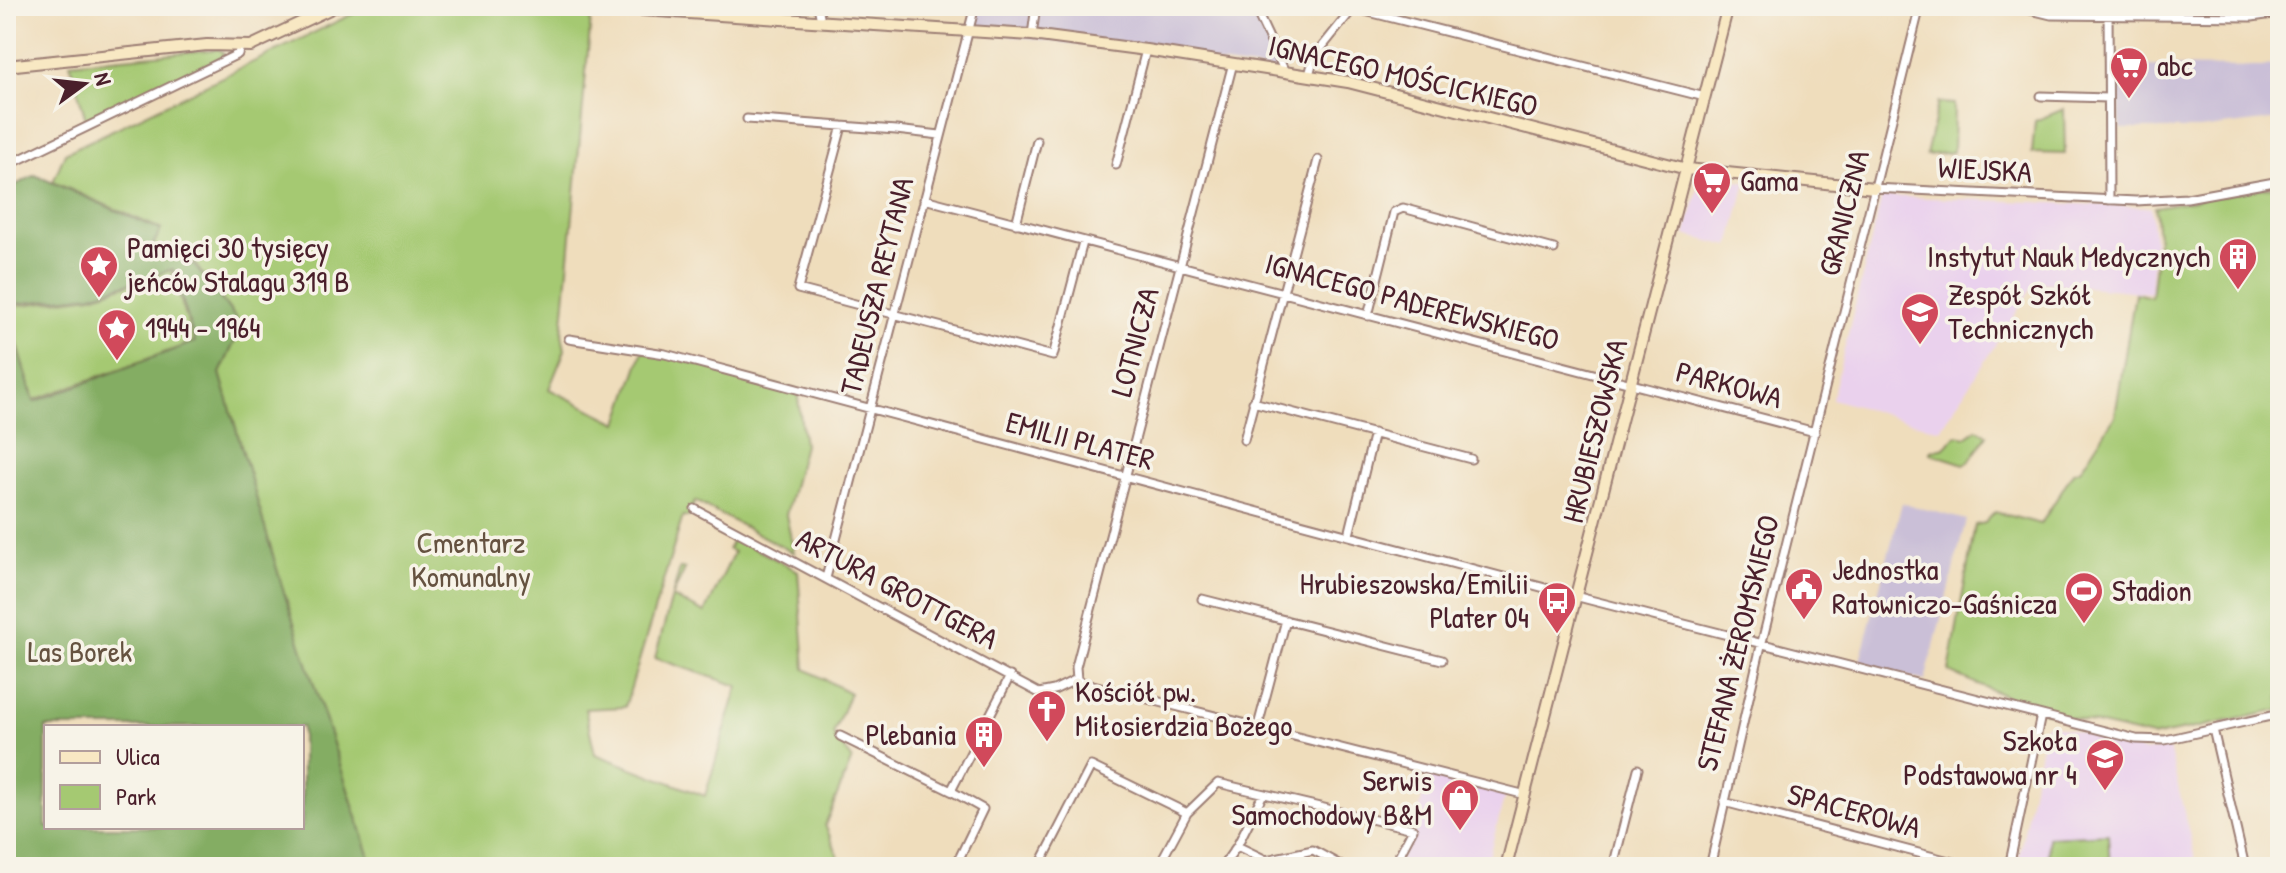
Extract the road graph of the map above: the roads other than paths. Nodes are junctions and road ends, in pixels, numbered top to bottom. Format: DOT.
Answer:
graph roads {
  1 [pos="336,6"];
  2 [pos="590,6"];
  3 [pos="617,6"];
  4 [pos="629,6"];
  5 [pos="818,6"];
  6 [pos="975,6"];
  7 [pos="1036,6"];
  8 [pos="1254,6"];
  9 [pos="1728,6"];
  10 [pos="1920,6"];
  11 [pos="2014,6"];
  12 [pos="2108,6"];
  13 [pos="1354,7"];
  14 [pos="2280,13"];
  15 [pos="2108,16"];
  16 [pos="821,21"];
  17 [pos="969,30"];
  18 [pos="1032,35"];
  19 [pos="240,47"];
  20 [pos="1146,50"];
  21 [pos="1233,63"];
  22 [pos="6,66"];
  23 [pos="1285,72"];
  24 [pos="1309,75"];
  25 [pos="2041,96"];
  26 [pos="1705,97"];
  27 [pos="2108,98"];
  28 [pos="747,119"];
  29 [pos="842,126"];
  30 [pos="940,135"];
  31 [pos="1037,141"];
  32 [pos="1318,160"];
  33 [pos="1116,165"];
  34 [pos="6,166"];
  35 [pos="1687,169"];
  36 [pos="2280,181"];
  37 [pos="1874,188"];
  38 [pos="924,199"];
  39 [pos="2109,200"];
  40 [pos="1016,224"];
  41 [pos="1083,242"];
  42 [pos="1554,249"];
  43 [pos="1180,266"];
  44 [pos="1282,293"];
  45 [pos="894,316"];
  46 [pos="1368,316"];
  47 [pos="569,339"];
  48 [pos="1631,384"];
  49 [pos="1253,402"];
  50 [pos="870,410"];
  51 [pos="1815,432"];
  52 [pos="1374,433"];
  53 [pos="1244,440"];
  54 [pos="1471,459"];
  55 [pos="1125,477"];
  56 [pos="695,509"];
  57 [pos="1349,535"];
  58 [pos="826,578"];
  59 [pos="1578,596"];
  60 [pos="1202,599"];
  61 [pos="1286,620"];
  62 [pos="1762,644"];
  63 [pos="1442,660"];
  64 [pos="1010,676"];
  65 [pos="1077,679"];
  66 [pos="2280,714"];
  67 [pos="2041,715"];
  68 [pos="1258,726"];
  69 [pos="2213,729"];
  70 [pos="840,736"];
  71 [pos="1638,769"];
  72 [pos="951,791"];
  73 [pos="1263,794"];
  74 [pos="1526,795"];
  75 [pos="1724,802"];
  76 [pos="1187,813"];
  77 [pos="1237,846"];
  78 [pos="955,867"];
  79 [pos="1039,867"];
  80 [pos="1158,867"];
  81 [pos="1222,867"];
  82 [pos="1344,867"];
  83 [pos="1393,867"];
  84 [pos="1506,867"];
  85 [pos="1613,867"];
  86 [pos="1710,867"];
  87 [pos="1972,867"];
  88 [pos="2009,867"];
  89 [pos="2245,867"];
  1 -- 19 [label="street"];
  2 -- 3 [label="street"];
  4 -- 16 [label="street, IGNACEGO MOŚCICKIEGO"];
  5 -- 16 [label="street"];
  6 -- 17 [label="street, TADEUSZA REYTANA"];
  7 -- 18 [label="street"];
  8 -- 23 [label="street"];
  9 -- 26 [label="street, HRUBIESZOWSKA"];
  10 -- 37 [label="street, GRANICZNA"];
  11 -- 15 [label="street"];
  12 -- 15 [label="street"];
  13 -- 24 [label="street"];
  13 -- 26 [label="street"];
  14 -- 15 [label="street"];
  15 -- 27 [label="street"];
  16 -- 17 [label="street, IGNACEGO MOŚCICKIEGO"];
  17 -- 18 [label="street, IGNACEGO MOŚCICKIEGO"];
  17 -- 30 [label="street, TADEUSZA REYTANA"];
  18 -- 20 [label="street, IGNACEGO MOŚCICKIEGO"];
  19 -- 22 [label="street"];
  19 -- 34 [label="street"];
  20 -- 21 [label="street, IGNACEGO MOŚCICKIEGO"];
  20 -- 33 [label="street"];
  21 -- 23 [label="street, IGNACEGO MOŚCICKIEGO"];
  21 -- 43 [label="street, LOTNICZA"];
  23 -- 24 [label="street, IGNACEGO MOŚCICKIEGO"];
  24 -- 35 [label="street, IGNACEGO MOŚCICKIEGO"];
  25 -- 27 [label="street"];
  26 -- 35 [label="street, HRUBIESZOWSKA"];
  27 -- 39 [label="street"];
  28 -- 29 [label="street"];
  29 -- 30 [label="street"];
  29 -- 45 [label="street"];
  30 -- 38 [label="street, TADEUSZA REYTANA"];
  31 -- 40 [label="street"];
  32 -- 44 [label="street"];
  35 -- 37 [label="street, WIEJSKA"];
  35 -- 48 [label="street, HRUBIESZOWSKA"];
  36 -- 39 [label="street, WIEJSKA"];
  37 -- 39 [label="street, WIEJSKA"];
  37 -- 51 [label="street, GRANICZNA"];
  38 -- 40 [label="street, IGNACEGO PADEREWSKIEGO"];
  38 -- 45 [label="street, TADEUSZA REYTANA"];
  40 -- 41 [label="street, IGNACEGO PADEREWSKIEGO"];
  41 -- 43 [label="street, IGNACEGO PADEREWSKIEGO"];
  41 -- 45 [label="street"];
  42 -- 46 [label="street"];
  43 -- 44 [label="street, IGNACEGO PADEREWSKIEGO"];
  43 -- 55 [label="street, LOTNICZA"];
  44 -- 46 [label="street, IGNACEGO PADEREWSKIEGO"];
  44 -- 49 [label="street"];
  45 -- 50 [label="street, TADEUSZA REYTANA"];
  46 -- 48 [label="street, IGNACEGO PADEREWSKIEGO"];
  47 -- 50 [label="street, EMILII PLATER"];
  48 -- 51 [label="street, PARKOWA"];
  48 -- 59 [label="street, HRUBIESZOWSKA"];
  49 -- 52 [label="street"];
  49 -- 53 [label="street"];
  50 -- 55 [label="street, EMILII PLATER"];
  50 -- 58 [label="street, TADEUSZA REYTANA"];
  51 -- 62 [label="street, STEFANA ŻEROMSKIEGO"];
  52 -- 54 [label="street"];
  52 -- 57 [label="street"];
  55 -- 57 [label="street, EMILII PLATER"];
  55 -- 65 [label="street, LOTNICZA"];
  56 -- 58 [label="street, ARTURA GROTTGERA"];
  57 -- 59 [label="street, EMILII PLATER"];
  58 -- 64 [label="street, ARTURA GROTTGERA"];
  59 -- 62 [label="street, EMILII PLATER"];
  59 -- 74 [label="street, HRUBIESZOWSKA"];
  60 -- 61 [label="street"];
  61 -- 63 [label="street"];
  61 -- 68 [label="street"];
  62 -- 67 [label="street, EMILII PLATER"];
  62 -- 75 [label="street, STEFANA ŻEROMSKIEGO"];
  64 -- 65 [label="street, ARTURA GROTTGERA"];
  64 -- 72 [label="street"];
  65 -- 68 [label="street"];
  66 -- 69 [label="street, EMILII PLATER"];
  67 -- 69 [label="street, EMILII PLATER"];
  67 -- 88 [label="street"];
  68 -- 74 [label="street"];
  69 -- 89 [label="street"];
  70 -- 72 [label="street"];
  71 -- 85 [label="street"];
  72 -- 78 [label="street"];
  73 -- 76 [label="street"];
  73 -- 77 [label="street"];
  73 -- 83 [label="street"];
  74 -- 84 [label="street, HRUBIESZOWSKA"];
  75 -- 86 [label="street, STEFANA ŻEROMSKIEGO"];
  75 -- 87 [label="street, SPACEROWA"];
  76 -- 79 [label="street"];
  76 -- 80 [label="street"];
  77 -- 81 [label="street"];
  77 -- 82 [label="street"];
}
